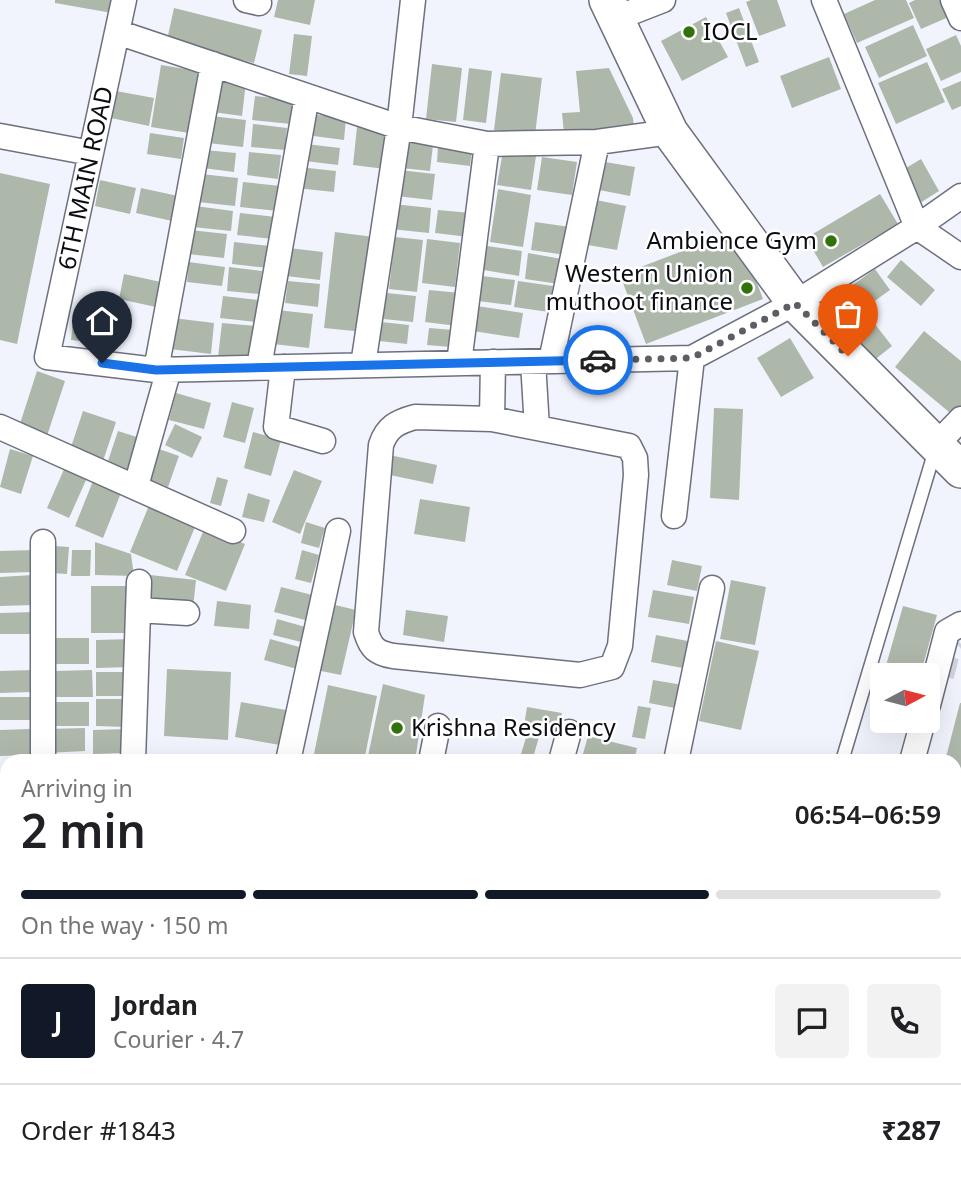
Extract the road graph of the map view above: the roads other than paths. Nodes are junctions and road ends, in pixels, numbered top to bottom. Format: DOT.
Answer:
graph roads {
  1 [pos="124,0"];
  2 [pos="413,0"];
  3 [pos="663,0"];
  4 [pos="824,0"];
  5 [pos="953,0"];
  6 [pos="612,9"];
  7 [pos="961,18"];
  8 [pos="117,32"];
  9 [pos="213,64"];
  10 [pos="307,96"];
  11 [pos="398,127"];
  12 [pos="670,132"];
  13 [pos="0,136"];
  14 [pos="597,142"];
  15 [pos="487,145"];
  16 [pos="91,153"];
  17 [pos="961,195"];
  18 [pos="917,227"];
  19 [pos="961,257"];
  20 [pos="795,303"];
  21 [pos="692,358"];
  22 [pos="542,361"];
  23 [pos="493,362"];
  24 [pos="459,363"];
  25 [pos="363,365"];
  26 [pos="271,367"];
  27 [pos="162,370"];
  28 [pos="492,419"];
  29 [pos="961,419"];
  30 [pos="0,427"];
  31 [pos="537,428"];
  32 [pos="323,441"];
  33 [pos="936,445"];
  34 [pos="961,470"];
  35 [pos="136,486"];
  36 [pos="674,516"];
  37 [pos="233,531"];
  38 [pos="338,531"];
  39 [pos="43,542"];
  40 [pos="139,582"];
  41 [pos="712,588"];
  42 [pos="138,610"];
  43 [pos="187,613"];
  44 [pos="961,624"];
  45 [pos="939,663"];
  46 [pos="438,726"];
  47 [pos="569,732"];
  48 [pos="920,733"];
  49 [pos="43,754"];
  50 [pos="133,754"];
  51 [pos="290,754"];
  52 [pos="432,754"];
  53 [pos="563,754"];
  54 [pos="677,754"];
  55 [pos="844,754"];
  56 [pos="914,754"];
  1 -- 8 [label="street, 6TH MAIN ROAD"];
  2 -- 11 [label="street"];
  3 -- 6 [label="street"];
  4 -- 18 [label="street"];
  5 -- 7 [label="street"];
  6 -- 12 [label="main road"];
  8 -- 9 [label="street"];
  8 -- 16 [label="street, 6TH MAIN ROAD"];
  9 -- 10 [label="street"];
  9 -- 27 [label="street"];
  10 -- 11 [label="street"];
  10 -- 26 [label="street"];
  11 -- 15 [label="street"];
  11 -- 25 [label="street"];
  12 -- 14 [label="street"];
  12 -- 20 [label="main road"];
  13 -- 16 [label="street"];
  14 -- 15 [label="street"];
  14 -- 22 [label="street"];
  15 -- 24 [label="street"];
  16 -- 27 [label="street, 6TH MAIN ROAD"];
  17 -- 18 [label="street"];
  18 -- 19 [label="street"];
  18 -- 20 [label="street"];
  20 -- 21 [label="street"];
  20 -- 33 [label="main road"];
  21 -- 22 [label="street"];
  21 -- 36 [label="street"];
  22 -- 23 [label="street"];
  22 -- 31 [label="street"];
  23 -- 24 [label="street"];
  23 -- 28 [label="street"];
  24 -- 25 [label="street"];
  25 -- 26 [label="street"];
  26 -- 27 [label="street"];
  26 -- 32 [label="street"];
  27 -- 35 [label="street"];
  28 -- 31 [label="street"];
  28 -- 31 [label="street"];
  29 -- 33 [label="street"];
  30 -- 35 [label="street"];
  33 -- 34 [label="main road"];
  33 -- 55 [label="lane"];
  35 -- 37 [label="street"];
  38 -- 51 [label="street"];
  39 -- 49 [label="street"];
  40 -- 42 [label="street"];
  41 -- 54 [label="street"];
  42 -- 43 [label="street"];
  42 -- 50 [label="street"];
  44 -- 45 [label="street"];
  46 -- 52 [label="street"];
  47 -- 53 [label="street"];
  48 -- 56 [label="street"];
}
